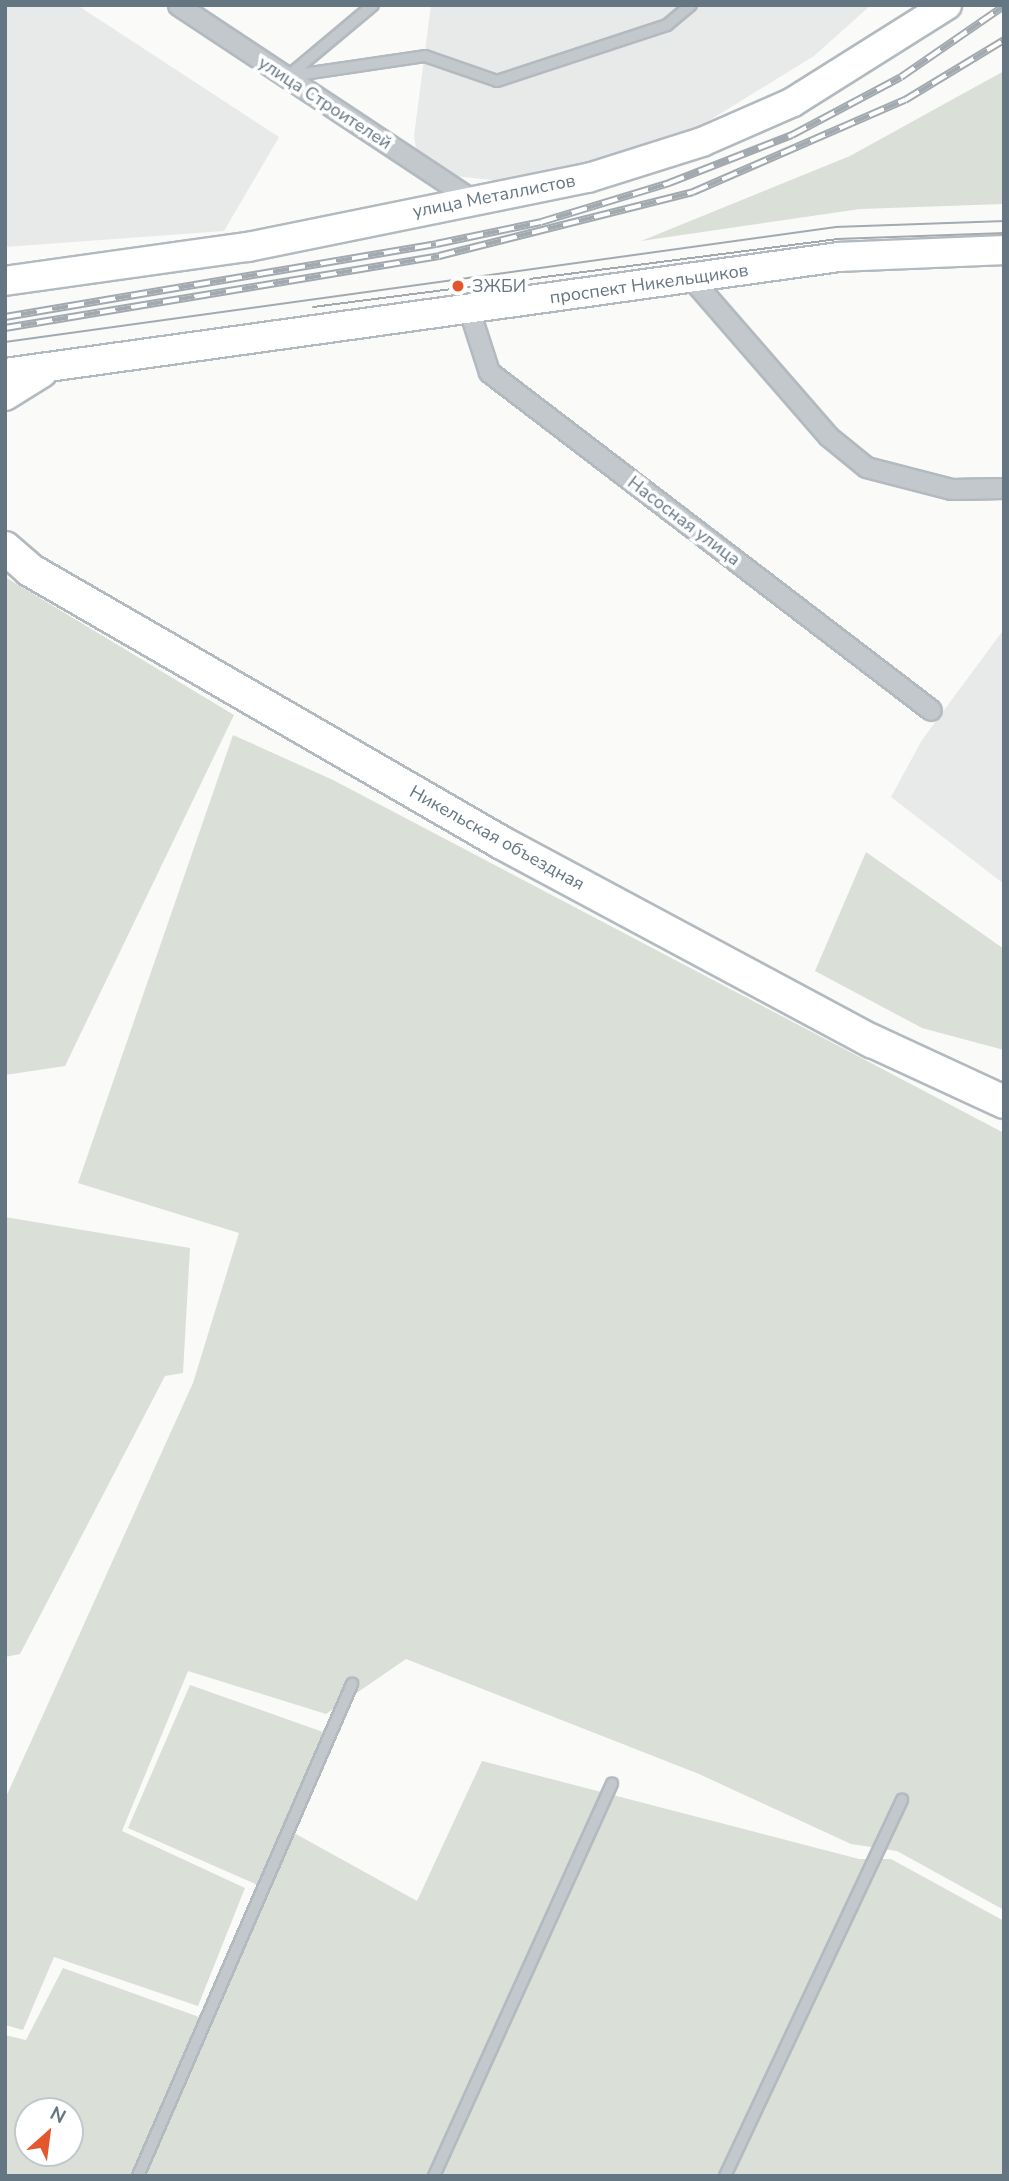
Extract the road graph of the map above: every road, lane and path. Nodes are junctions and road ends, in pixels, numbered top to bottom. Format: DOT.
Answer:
graph roads {
  1 [pos="178,5"];
  2 [pos="373,5"];
  3 [pos="691,5"];
  4 [pos="947,5"];
  5 [pos="286,77"];
  6 [pos="472,200"];
  7 [pos="1004,250"];
  8 [pos="690,277"];
  9 [pos="5,281"];
  10 [pos="469,310"];
  11 [pos="53,366"];
  12 [pos="5,373"];
  13 [pos="5,396"];
  14 [pos="1004,488"];
  15 [pos="5,548"];
  16 [pos="930,710"];
  17 [pos="1004,1102"];
  18 [pos="352,1684"];
  19 [pos="612,1783"];
  20 [pos="902,1800"];
  21 [pos="138,2176"];
  22 [pos="434,2176"];
  23 [pos="725,2176"];
  1 -- 5 [label="street, улица Строителей"];
  2 -- 5 [label="lane"];
  3 -- 5 [label="lane"];
  4 -- 6 [label="main road, улица Металлистов"];
  5 -- 6 [label="street, улица Строителей"];
  6 -- 9 [label="main road, улица Металлистов"];
  7 -- 8 [label="main road, проспект Никельщиков"];
  8 -- 10 [label="main road, проспект Никельщиков"];
  8 -- 14 [label="street"];
  10 -- 11 [label="main road, проспект Никельщиков"];
  10 -- 16 [label="street, Насосная улица"];
  11 -- 12 [label="main road, проспект Никельщиков"];
  11 -- 13 [label="main road"];
  15 -- 17 [label="main road, Никельская объездная"];
  18 -- 21 [label="lane"];
  19 -- 22 [label="lane"];
  20 -- 23 [label="lane"];
}
